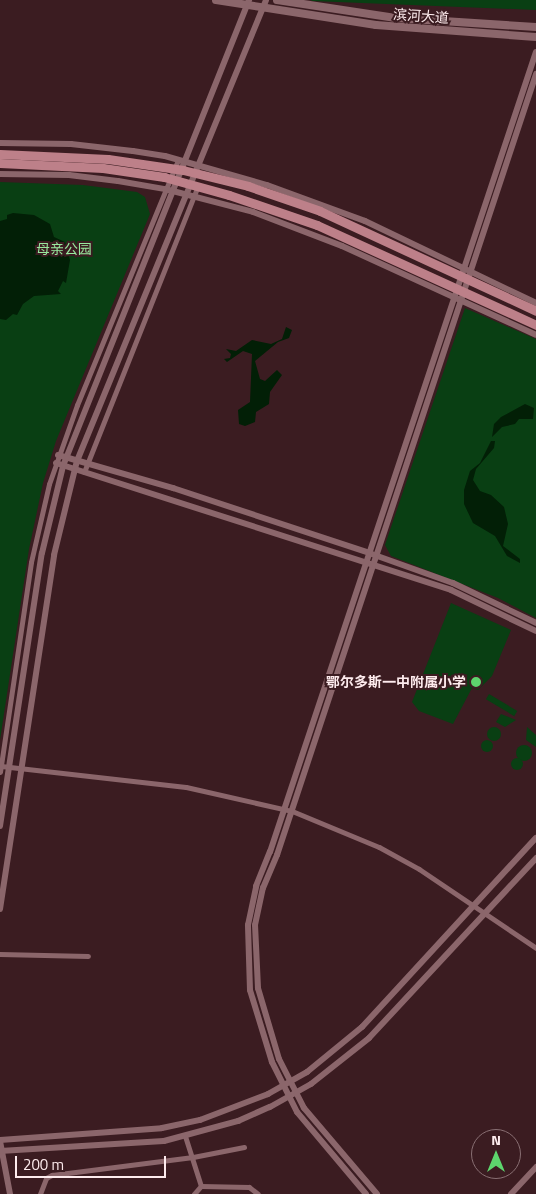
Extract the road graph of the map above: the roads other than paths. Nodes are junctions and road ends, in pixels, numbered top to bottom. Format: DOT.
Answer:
graph roads {
  1 [pos="216,0"];
  2 [pos="266,0"];
  3 [pos="277,0"];
  4 [pos="248,3"];
  5 [pos="263,9"];
  6 [pos="536,27"];
  7 [pos="536,37"];
  8 [pos="536,52"];
  9 [pos="536,74"];
  10 [pos="0,143"];
  11 [pos="0,154"];
  12 [pos="0,162"];
  13 [pos="181,167"];
  14 [pos="195,169"];
  15 [pos="0,174"];
  16 [pos="174,180"];
  17 [pos="193,185"];
  18 [pos="165,189"];
  19 [pos="174,191"];
  20 [pos="185,194"];
  21 [pos="194,196"];
  22 [pos="466,274"];
  23 [pos="462,290"];
  24 [pos="455,298"];
  25 [pos="462,302"];
  26 [pos="536,303"];
  27 [pos="536,311"];
  28 [pos="536,325"];
  29 [pos="536,335"];
  30 [pos="58,455"];
  31 [pos="66,458"];
  32 [pos="77,461"];
  33 [pos="56,463"];
  34 [pos="87,464"];
  35 [pos="63,466"];
  36 [pos="75,469"];
  37 [pos="84,472"];
  38 [pos="369,553"];
  39 [pos="376,556"];
  40 [pos="366,562"];
  41 [pos="374,564"];
  42 [pos="536,623"];
  43 [pos="536,631"];
  44 [pos="9,767"];
  45 [pos="22,768"];
  46 [pos="0,769"];
  47 [pos="284,809"];
  48 [pos="292,811"];
  49 [pos="0,826"];
  50 [pos="536,838"];
  51 [pos="536,858"];
  52 [pos="474,906"];
  53 [pos="0,909"];
  54 [pos="485,914"];
  55 [pos="536,948"];
  56 [pos="0,954"];
  57 [pos="88,956"];
  58 [pos="290,1080"];
  59 [pos="283,1084"];
  60 [pos="296,1091"];
  61 [pos="288,1095"];
  62 [pos="185,1136"];
  63 [pos="0,1140"];
  64 [pos="244,1147"];
  65 [pos="1,1151"];
  66 [pos="193,1157"];
  67 [pos="536,1167"];
  68 [pos="201,1186"];
  69 [pos="10,1194"];
  70 [pos="40,1194"];
  71 [pos="194,1194"];
  72 [pos="258,1194"];
  73 [pos="366,1194"];
  74 [pos="377,1194"];
  75 [pos="511,1194"];
  1 -- 4 [label="main road, 滨河大道"];
  2 -- 5 [label="street"];
  3 -- 6 [label="main road, 滨河大道"];
  4 -- 5 [label="main road, 滨河大道"];
  4 -- 13 [label="street"];
  5 -- 7 [label="main road, 滨河大道"];
  5 -- 14 [label="street"];
  8 -- 22 [label="street"];
  9 -- 22 [label="street"];
  10 -- 13 [label="street"];
  11 -- 13 [label="main road"];
  12 -- 16 [label="main road"];
  13 -- 14 [label="main road"];
  13 -- 16 [label="street"];
  14 -- 17 [label="street"];
  14 -- 22 [label="main road"];
  15 -- 18 [label="street"];
  16 -- 17 [label="main road"];
  16 -- 18 [label="street"];
  16 -- 19 [label="street"];
  17 -- 20 [label="street"];
  17 -- 21 [label="street"];
  17 -- 23 [label="main road"];
  18 -- 19 [label="street"];
  18 -- 30 [label="street"];
  19 -- 20 [label="street"];
  19 -- 31 [label="street"];
  20 -- 21 [label="street"];
  20 -- 32 [label="street"];
  21 -- 24 [label="street"];
  21 -- 34 [label="street"];
  22 -- 23 [label="street"];
  22 -- 26 [label="street"];
  22 -- 27 [label="main road"];
  23 -- 24 [label="street"];
  23 -- 25 [label="street"];
  23 -- 28 [label="main road"];
  24 -- 25 [label="street"];
  24 -- 38 [label="street"];
  25 -- 29 [label="street"];
  25 -- 39 [label="street"];
  30 -- 31 [label="street"];
  30 -- 33 [label="street"];
  31 -- 32 [label="street"];
  31 -- 35 [label="street"];
  32 -- 34 [label="street"];
  32 -- 36 [label="street"];
  33 -- 35 [label="street"];
  33 -- 46 [label="street"];
  34 -- 37 [label="street"];
  34 -- 38 [label="street"];
  35 -- 36 [label="street"];
  35 -- 44 [label="street"];
  36 -- 37 [label="street"];
  36 -- 45 [label="street"];
  37 -- 40 [label="street"];
  38 -- 39 [label="street"];
  38 -- 40 [label="street"];
  39 -- 41 [label="street"];
  39 -- 42 [label="street"];
  40 -- 41 [label="street"];
  40 -- 47 [label="street"];
  41 -- 43 [label="street"];
  41 -- 48 [label="street"];
  44 -- 45 [label="street"];
  44 -- 46 [label="street"];
  44 -- 49 [label="street"];
  45 -- 47 [label="street"];
  45 -- 53 [label="street"];
  47 -- 48 [label="street"];
  47 -- 59 [label="street"];
  48 -- 52 [label="street"];
  48 -- 58 [label="street"];
  50 -- 52 [label="street"];
  51 -- 54 [label="street"];
  52 -- 54 [label="street"];
  52 -- 58 [label="street"];
  54 -- 55 [label="street"];
  54 -- 60 [label="street"];
  56 -- 57 [label="street"];
  58 -- 59 [label="street"];
  58 -- 60 [label="street"];
  59 -- 61 [label="street"];
  59 -- 63 [label="street"];
  60 -- 61 [label="street"];
  60 -- 74 [label="street"];
  61 -- 62 [label="street"];
  61 -- 73 [label="street"];
  62 -- 65 [label="street"];
  62 -- 66 [label="street"];
  63 -- 65 [label="street"];
  64 -- 66 [label="street"];
  65 -- 69 [label="street"];
  66 -- 68 [label="street"];
  66 -- 70 [label="street"];
  67 -- 75 [label="street"];
  68 -- 71 [label="street"];
  68 -- 72 [label="street"];
}
